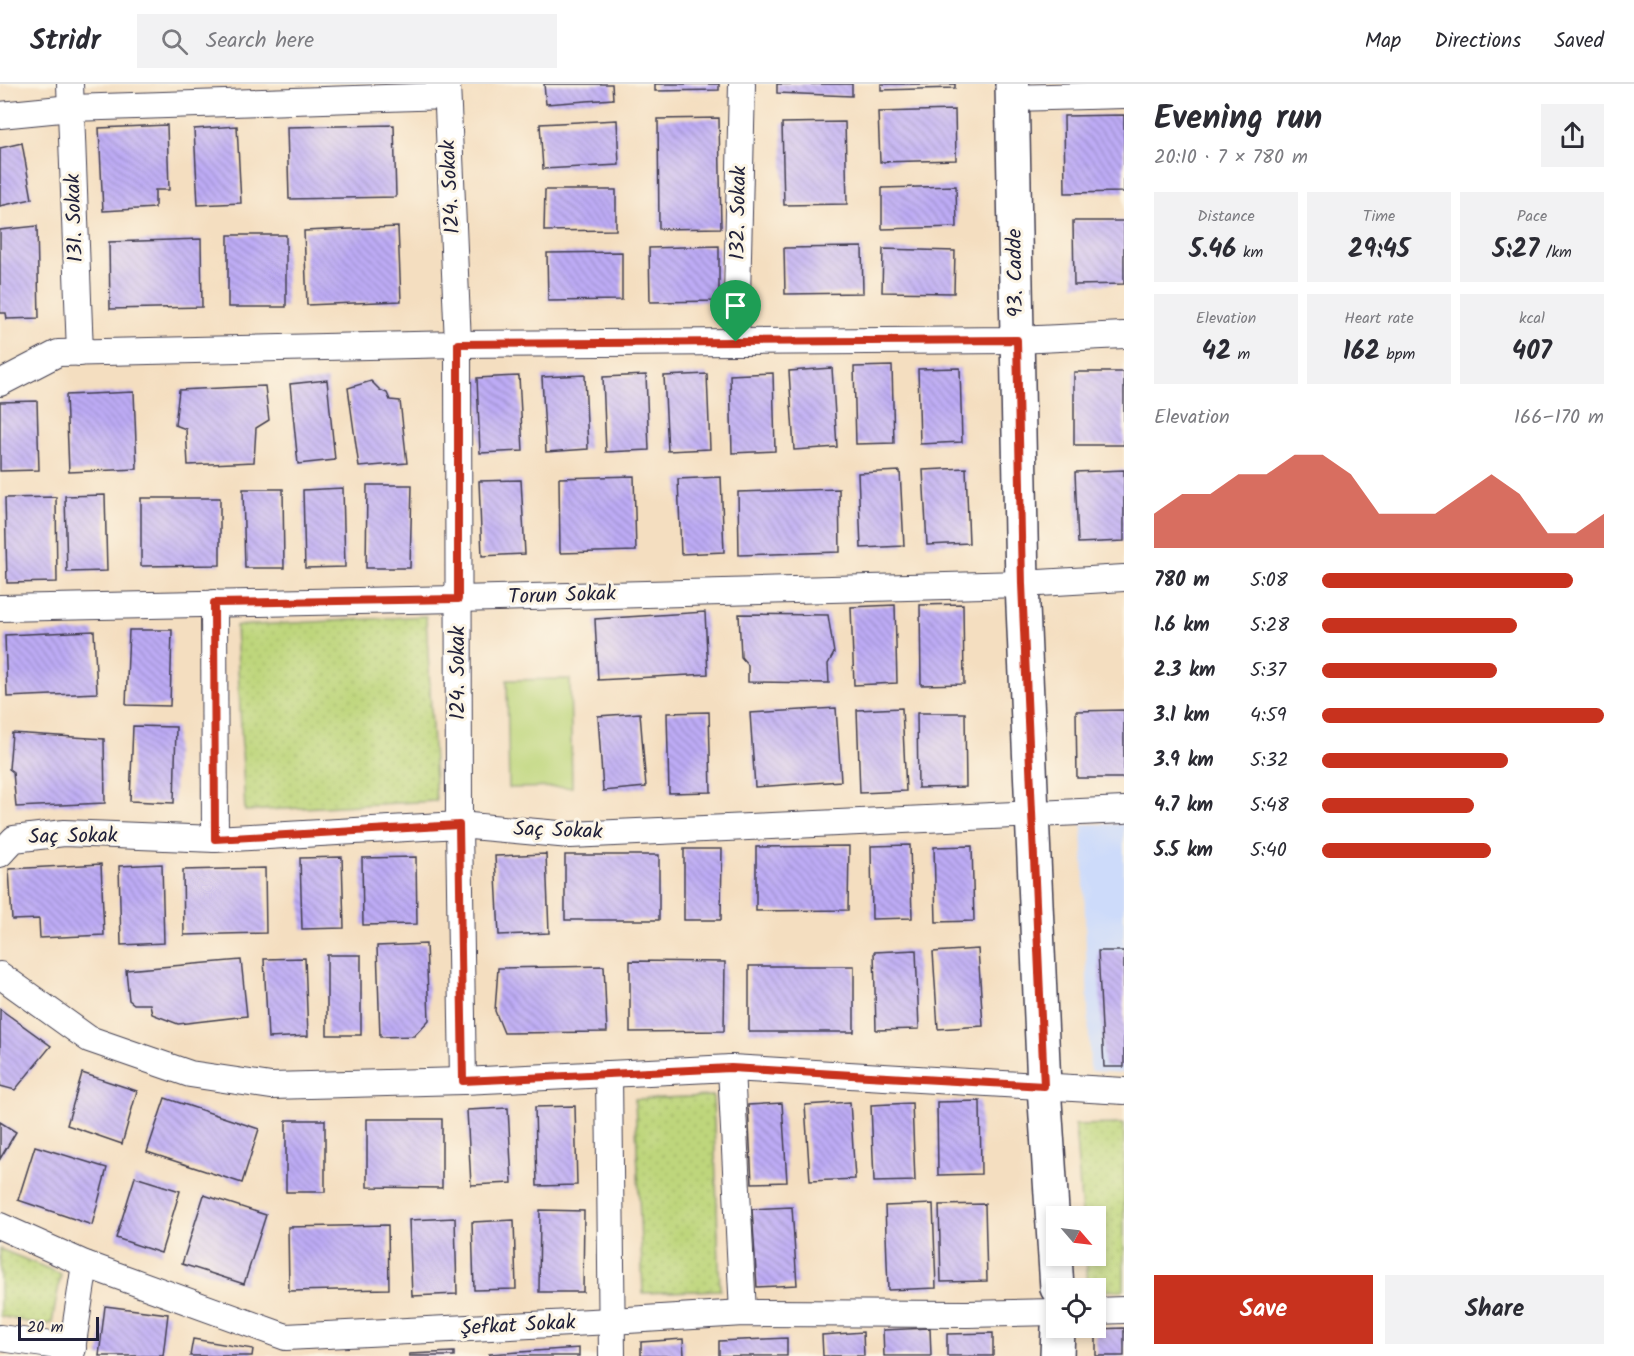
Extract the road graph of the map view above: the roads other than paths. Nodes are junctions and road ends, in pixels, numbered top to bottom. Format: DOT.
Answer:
graph roads {
  1 [pos="742,84"];
  2 [pos="447,90"];
  3 [pos="1012,91"];
  4 [pos="1124,95"];
  5 [pos="70,96"];
  6 [pos="0,115"];
  7 [pos="1124,335"];
  8 [pos="1017,340"];
  9 [pos="736,342"];
  10 [pos="458,344"];
  11 [pos="80,353"];
  12 [pos="0,383"];
  13 [pos="1124,578"];
  14 [pos="1022,584"];
  15 [pos="458,599"];
  16 [pos="214,603"];
  17 [pos="0,608"];
  18 [pos="1124,810"];
  19 [pos="1032,814"];
  20 [pos="459,825"];
  21 [pos="215,839"];
  22 [pos="0,854"];
  23 [pos="0,975"];
  24 [pos="731,1068"];
  25 [pos="609,1074"];
  26 [pos="463,1081"];
  27 [pos="1044,1086"];
  28 [pos="1124,1091"];
  29 [pos="0,1226"];
  30 [pos="85,1264"];
  31 [pos="1056,1278"];
  32 [pos="1124,1310"];
  33 [pos="1106,1311"];
  34 [pos="1046,1312"];
  35 [pos="743,1313"];
  36 [pos="611,1322"];
  37 [pos="0,1338"];
  38 [pos="1058,1338"];
  39 [pos="72,1352"];
  40 [pos="612,1356"];
  41 [pos="1057,1356"];
  1 -- 9 [label="street, 132. Sokak"];
  2 -- 5 [label="street"];
  2 -- 10 [label="street, 124. Sokak"];
  3 -- 4 [label="street"];
  3 -- 8 [label="main road, 93. Cadde"];
  5 -- 6 [label="street"];
  5 -- 11 [label="street, 131. Sokak"];
  7 -- 8 [label="street"];
  8 -- 9 [label="street"];
  8 -- 14 [label="main road, 93. Cadde"];
  9 -- 10 [label="street"];
  10 -- 11 [label="street"];
  10 -- 15 [label="street, 124. Sokak"];
  11 -- 12 [label="street"];
  13 -- 14 [label="street, Torun Sokak"];
  14 -- 15 [label="street, Torun Sokak"];
  14 -- 19 [label="main road, 93. Cadde"];
  15 -- 16 [label="street, Torun Sokak"];
  15 -- 20 [label="street, 124. Sokak"];
  16 -- 17 [label="street, Torun Sokak"];
  16 -- 21 [label="street"];
  18 -- 19 [label="street, Saç Sokak"];
  19 -- 20 [label="street, Saç Sokak"];
  19 -- 27 [label="main road, 93. Cadde"];
  20 -- 21 [label="street, Saç Sokak"];
  20 -- 26 [label="street, 124. Sokak"];
  21 -- 22 [label="street, Saç Sokak"];
  23 -- 26 [label="street"];
  24 -- 25 [label="street"];
  24 -- 27 [label="street"];
  24 -- 35 [label="street"];
  25 -- 26 [label="street"];
  25 -- 36 [label="street"];
  27 -- 28 [label="street"];
  27 -- 31 [label="main road, 93. Cadde"];
  29 -- 30 [label="street, Şefkat Sokak"];
  30 -- 36 [label="street, Şefkat Sokak"];
  30 -- 39 [label="street"];
  32 -- 33 [label="street"];
  34 -- 35 [label="street, Şefkat Sokak"];
  35 -- 36 [label="street, Şefkat Sokak"];
  36 -- 40 [label="street"];
  37 -- 39 [label="street"];
  38 -- 41 [label="main road"];
}
